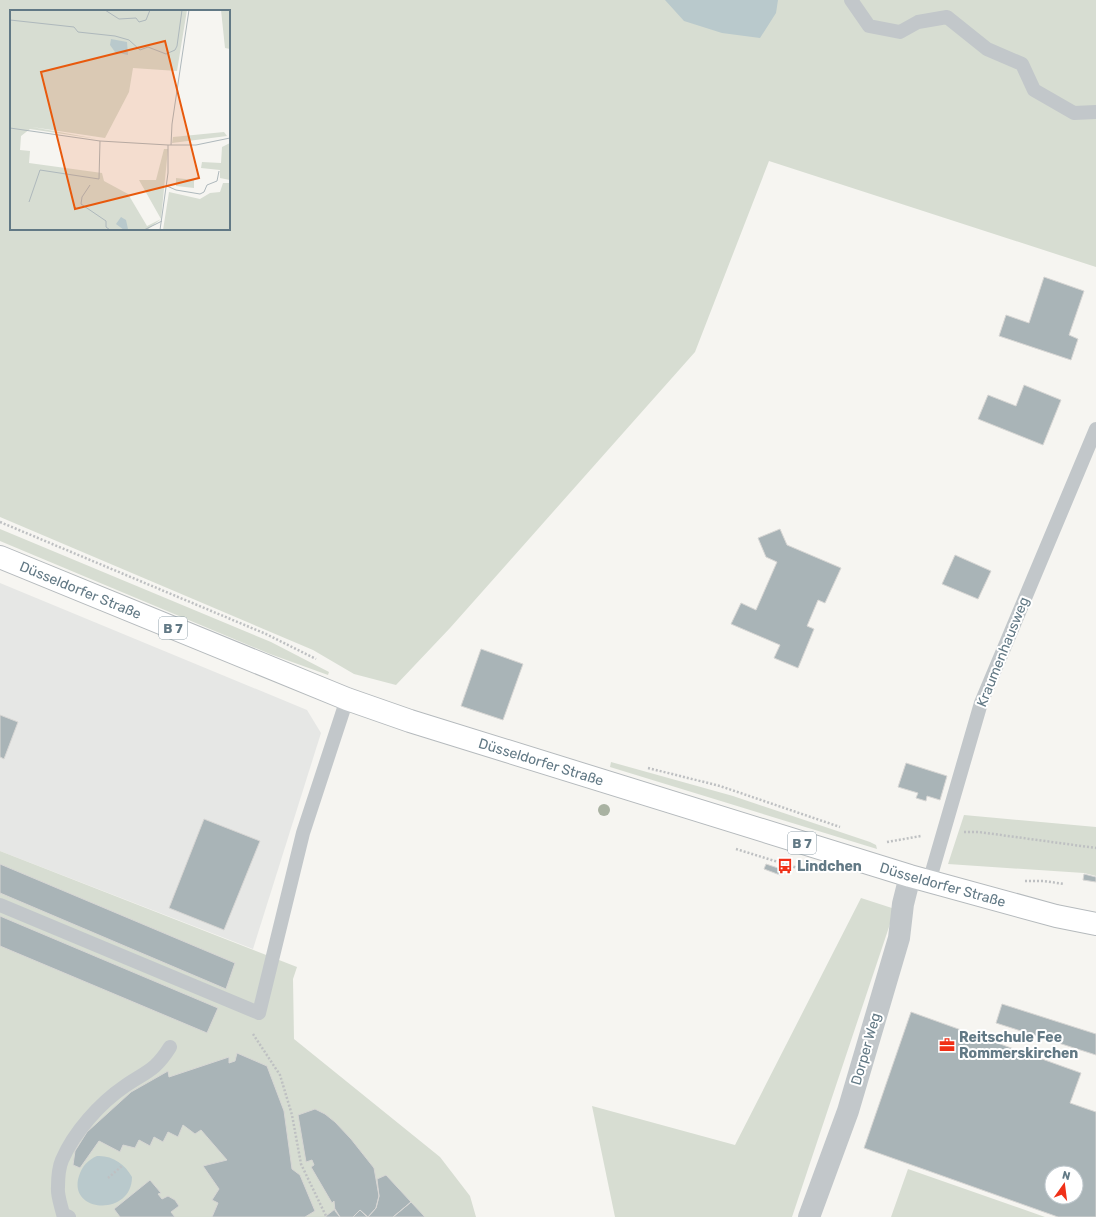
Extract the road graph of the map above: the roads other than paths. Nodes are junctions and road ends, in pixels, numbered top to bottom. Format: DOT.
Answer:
graph roads {
  1 [pos="851,0"];
  2 [pos="1096,112"];
  3 [pos="1096,429"];
  4 [pos="0,557"];
  5 [pos="347,700"];
  6 [pos="919,879"];
  7 [pos="0,905"];
  8 [pos="1096,924"];
  9 [pos="170,1046"];
  10 [pos="811,1216"];
  11 [pos="69,1217"];
  1 -- 2 [label="lane"];
  3 -- 6 [label="lane, Kraumenhausweg"];
  4 -- 5 [label="main road, Düsseldorfer Straße / B 7"];
  5 -- 6 [label="main road, Düsseldorfer Straße / B 7"];
  5 -- 7 [label="lane"];
  6 -- 8 [label="main road, Düsseldorfer Straße / B 7"];
  6 -- 10 [label="street, Dorper Weg"];
  9 -- 11 [label="lane"];
}
